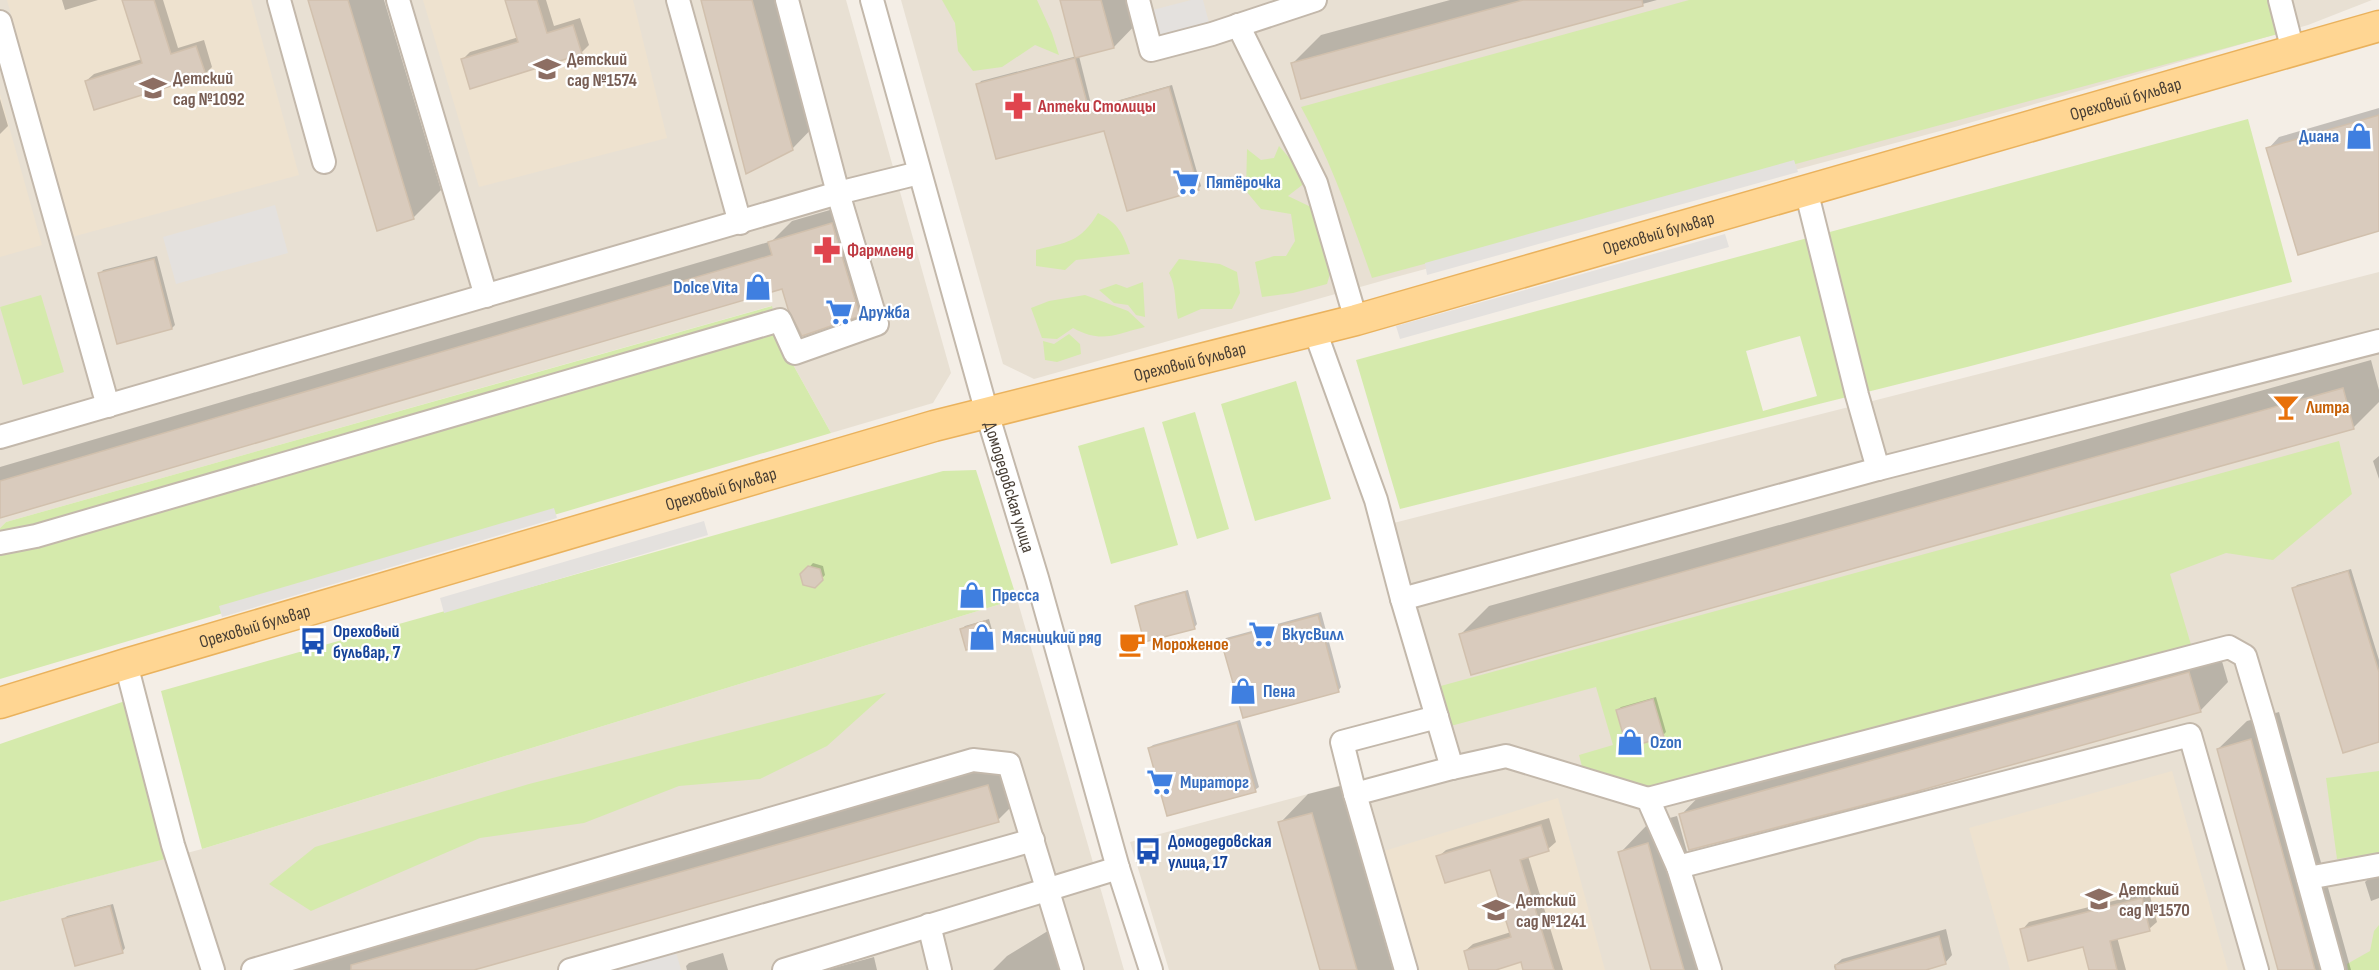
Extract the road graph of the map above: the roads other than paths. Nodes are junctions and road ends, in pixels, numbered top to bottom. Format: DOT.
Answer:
graph roads {
  1 [pos="279,0"];
  2 [pos="398,0"];
  3 [pos="678,0"];
  4 [pos="786,0"];
  5 [pos="872,0"];
  6 [pos="1138,0"];
  7 [pos="1314,0"];
  8 [pos="2280,0"];
  9 [pos="0,22"];
  10 [pos="1238,25"];
  11 [pos="2379,26"];
  12 [pos="2294,51"];
  13 [pos="324,162"];
  14 [pos="919,173"];
  15 [pos="1806,190"];
  16 [pos="838,193"];
  17 [pos="740,224"];
  18 [pos="486,296"];
  19 [pos="1356,320"];
  20 [pos="1316,331"];
  21 [pos="2379,341"];
  22 [pos="108,406"];
  23 [pos="987,412"];
  24 [pos="0,437"];
  25 [pos="1878,469"];
  26 [pos="0,543"];
  27 [pos="1402,599"];
  28 [pos="126,664"];
  29 [pos="0,703"];
  30 [pos="1437,717"];
  31 [pos="1452,768"];
  32 [pos="1355,794"];
  33 [pos="1648,799"];
  34 [pos="1032,840"];
  35 [pos="2379,865"];
  36 [pos="1678,867"];
  37 [pos="1118,868"];
  38 [pos="2308,878"];
  39 [pos="1048,889"];
  40 [pos="928,925"];
  41 [pos="213,970"];
  42 [pos="253,970"];
  43 [pos="570,970"];
  44 [pos="784,970"];
  45 [pos="940,970"];
  46 [pos="1072,970"];
  47 [pos="1151,970"];
  48 [pos="1406,970"];
  49 [pos="1710,970"];
  50 [pos="2257,970"];
  51 [pos="2333,970"];
  1 -- 13 [label="street"];
  2 -- 18 [label="street"];
  3 -- 17 [label="street"];
  4 -- 16 [label="street"];
  5 -- 14 [label="street, Домодедовская улица"];
  6 -- 10 [label="street"];
  7 -- 10 [label="street"];
  8 -- 12 [label="street"];
  9 -- 22 [label="street"];
  10 -- 19 [label="street"];
  11 -- 12 [label="main road, Ореховый бульвар"];
  12 -- 15 [label="main road, Ореховый бульвар"];
  14 -- 16 [label="street"];
  14 -- 23 [label="street, Домодедовская улица"];
  15 -- 19 [label="main road, Ореховый бульвар"];
  15 -- 25 [label="street"];
  16 -- 17 [label="street"];
  16 -- 26 [label="street"];
  17 -- 18 [label="street"];
  18 -- 22 [label="street"];
  19 -- 20 [label="main road, Ореховый бульвар"];
  20 -- 23 [label="main road, Ореховый бульвар"];
  20 -- 27 [label="street"];
  21 -- 25 [label="street"];
  22 -- 24 [label="street"];
  23 -- 28 [label="main road, Ореховый бульвар"];
  23 -- 37 [label="street, Домодедовская улица"];
  25 -- 27 [label="street"];
  27 -- 30 [label="street"];
  28 -- 29 [label="main road, Ореховый бульвар"];
  28 -- 41 [label="street"];
  30 -- 31 [label="street"];
  30 -- 32 [label="street"];
  31 -- 32 [label="street"];
  31 -- 33 [label="street"];
  32 -- 48 [label="street"];
  33 -- 36 [label="street"];
  33 -- 38 [label="street"];
  34 -- 39 [label="street"];
  34 -- 42 [label="street"];
  34 -- 43 [label="street"];
  35 -- 38 [label="street"];
  36 -- 49 [label="street"];
  36 -- 50 [label="street"];
  37 -- 39 [label="street"];
  37 -- 47 [label="street, Домодедовская улица"];
  38 -- 51 [label="street"];
  39 -- 40 [label="street"];
  39 -- 46 [label="street"];
  40 -- 44 [label="street"];
  40 -- 45 [label="street"];
}
